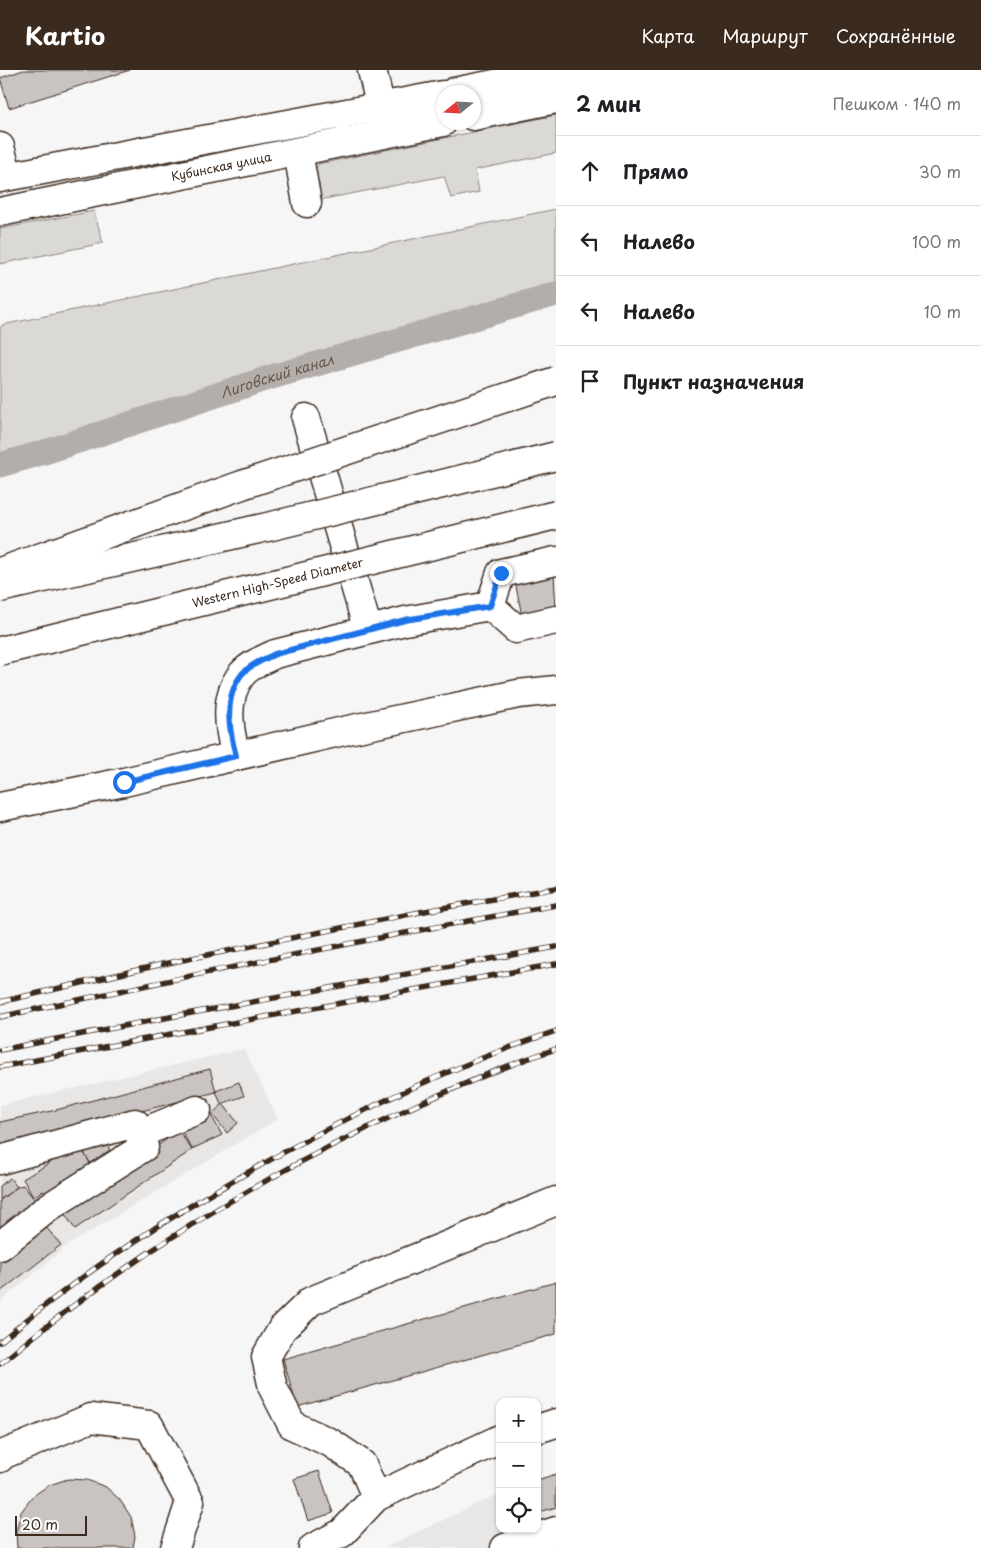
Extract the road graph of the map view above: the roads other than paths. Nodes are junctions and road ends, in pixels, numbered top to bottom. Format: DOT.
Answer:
graph roads {
  1 [pos="372,70"];
  2 [pos="556,72"];
  3 [pos="481,87"];
  4 [pos="436,97"];
  5 [pos="556,99"];
  6 [pos="381,107"];
  7 [pos="481,115"];
  8 [pos="436,124"];
  9 [pos="387,134"];
  10 [pos="0,147"];
  11 [pos="298,152"];
  12 [pos="4,177"];
  13 [pos="307,203"];
  14 [pos="0,212"];
  15 [pos="556,381"];
  16 [pos="306,418"];
  17 [pos="556,456"];
  18 [pos="556,515"];
  19 [pos="556,561"];
  20 [pos="0,572"];
  21 [pos="0,588"];
  22 [pos="490,606"];
  23 [pos="556,620"];
  24 [pos="368,630"];
  25 [pos="0,651"];
  26 [pos="556,690"];
  27 [pos="236,756"];
  28 [pos="0,807"];
  29 [pos="197,1110"];
  30 [pos="139,1134"];
  31 [pos="0,1160"];
  32 [pos="556,1201"];
  33 [pos="0,1246"];
  34 [pos="556,1423"];
  35 [pos="541,1427"];
  36 [pos="496,1442"];
  37 [pos="0,1458"];
  38 [pos="376,1497"];
  39 [pos="556,1531"];
  40 [pos="175,1548"];
  41 [pos="314,1548"];
  42 [pos="504,1548"];
  1 -- 6 [label="main road"];
  2 -- 3 [label="main road"];
  4 -- 6 [label="main road"];
  5 -- 7 [label="main road"];
  6 -- 9 [label="main road"];
  6 -- 12 [label="main road"];
  8 -- 9 [label="main road, Кубинская улица"];
  9 -- 11 [label="main road, Кубинская улица"];
  10 -- 12 [label="main road"];
  11 -- 13 [label="main road"];
  11 -- 14 [label="main road, Кубинская улица"];
  15 -- 20 [label="main road, bridge"];
  16 -- 24 [label="main road"];
  17 -- 21 [label="main road, bridge"];
  18 -- 25 [label="main road, Western High-Speed Diameter, bridge"];
  19 -- 22 [label="main road"];
  22 -- 23 [label="main road"];
  22 -- 24 [label="main road"];
  24 -- 27 [label="main road"];
  26 -- 27 [label="main road"];
  27 -- 28 [label="main road"];
  29 -- 30 [label="main road"];
  30 -- 31 [label="main road"];
  30 -- 33 [label="main road"];
  32 -- 38 [label="main road"];
  34 -- 35 [label="main road"];
  36 -- 38 [label="main road"];
  37 -- 40 [label="main road"];
  38 -- 41 [label="main road"];
  39 -- 42 [label="main road"];
}
